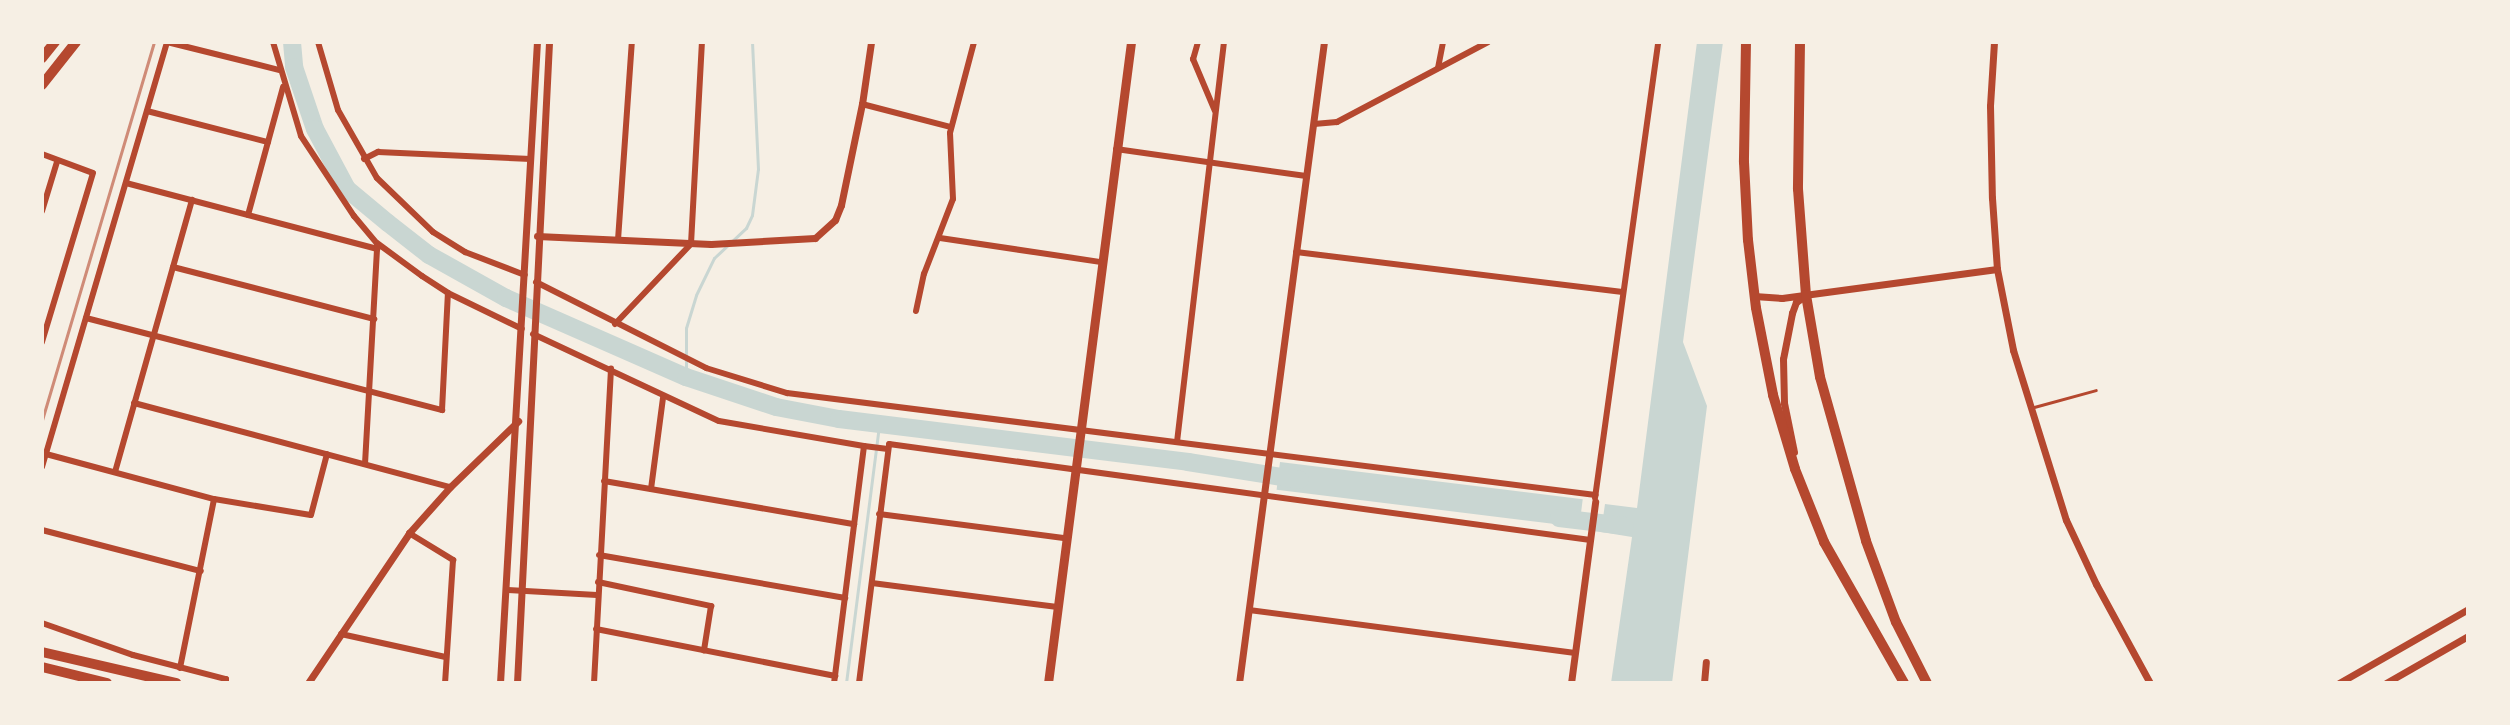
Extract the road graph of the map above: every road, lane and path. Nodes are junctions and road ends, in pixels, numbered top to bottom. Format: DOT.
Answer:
graph roads {
  1 [pos="55,42"];
  2 [pos="76,42"];
  3 [pos="167,42"];
  4 [pos="273,42"];
  5 [pos="318,42"];
  6 [pos="537,42"];
  7 [pos="549,42"];
  8 [pos="632,42"];
  9 [pos="702,42"];
  10 [pos="871,42"];
  11 [pos="974,42"];
  12 [pos="1131,42"];
  13 [pos="1198,42"];
  14 [pos="1224,42"];
  15 [pos="1324,42"];
  16 [pos="1443,42"];
  17 [pos="1488,42"];
  18 [pos="1658,42"];
  19 [pos="1746,42"];
  20 [pos="1800,42"];
  21 [pos="1994,42"];
  22 [pos="42,58"];
  23 [pos="1438,68"];
  24 [pos="279,70"];
  25 [pos="42,85"];
  26 [pos="283,86"];
  27 [pos="862,104"];
  28 [pos="147,111"];
  29 [pos="1216,114"];
  30 [pos="1314,124"];
  31 [pos="951,127"];
  32 [pos="268,142"];
  33 [pos="1116,149"];
  34 [pos="42,154"];
  35 [pos="364,159"];
  36 [pos="531,159"];
  37 [pos="57,162"];
  38 [pos="1211,163"];
  39 [pos="1306,176"];
  40 [pos="126,183"];
  41 [pos="192,200"];
  42 [pos="42,211"];
  43 [pos="248,215"];
  44 [pos="527,235"];
  45 [pos="538,236"];
  46 [pos="940,238"];
  47 [pos="618,240"];
  48 [pos="691,244"];
  49 [pos="377,246"];
  50 [pos="1296,252"];
  51 [pos="1101,262"];
  52 [pos="173,267"];
  53 [pos="1997,269"];
  54 [pos="525,275"];
  55 [pos="536,282"];
  56 [pos="1623,292"];
  57 [pos="448,293"];
  58 [pos="1806,295"];
  59 [pos="1754,296"];
  60 [pos="916,311"];
  61 [pos="86,318"];
  62 [pos="374,319"];
  63 [pos="615,324"];
  64 [pos="522,329"];
  65 [pos="533,334"];
  66 [pos="154,335"];
  67 [pos="42,342"];
  68 [pos="611,368"];
  69 [pos="2096,390"];
  70 [pos="370,391"];
  71 [pos="663,398"];
  72 [pos="134,403"];
  73 [pos="2029,408"];
  74 [pos="517,421"];
  75 [pos="529,421"];
  76 [pos="1079,430"];
  77 [pos="1177,442"];
  78 [pos="864,446"];
  79 [pos="888,449"];
  80 [pos="46,454"];
  81 [pos="327,454"];
  82 [pos="1269,454"];
  83 [pos="365,464"];
  84 [pos="42,467"];
  85 [pos="1075,469"];
  86 [pos="115,472"];
  87 [pos="604,481"];
  88 [pos="1801,486"];
  89 [pos="450,487"];
  90 [pos="651,489"];
  91 [pos="1264,495"];
  92 [pos="1595,498"];
  93 [pos="214,499"];
  94 [pos="879,514"];
  95 [pos="854,524"];
  96 [pos="42,530"];
  97 [pos="409,533"];
  98 [pos="1590,536"];
  99 [pos="1065,538"];
  100 [pos="599,555"];
  101 [pos="201,571"];
  102 [pos="598,582"];
  103 [pos="872,583"];
  104 [pos="507,590"];
  105 [pos="520,591"];
  106 [pos="597,595"];
  107 [pos="845,598"];
  108 [pos="1057,607"];
  109 [pos="2468,609"];
  110 [pos="1249,610"];
  111 [pos="42,623"];
  112 [pos="596,629"];
  113 [pos="341,634"];
  114 [pos="2468,636"];
  115 [pos="704,650"];
  116 [pos="42,652"];
  117 [pos="1575,653"];
  118 [pos="446,657"];
  119 [pos="1706,662"];
  120 [pos="42,667"];
  121 [pos="180,668"];
  122 [pos="834,680"];
  123 [pos="107,683"];
  124 [pos="176,683"];
  125 [pos="226,683"];
  126 [pos="308,683"];
  127 [pos="445,683"];
  128 [pos="500,683"];
  129 [pos="517,683"];
  130 [pos="594,683"];
  131 [pos="859,683"];
  132 [pos="1048,683"];
  133 [pos="1239,683"];
  134 [pos="1571,683"];
  135 [pos="1704,683"];
  136 [pos="1904,683"];
  137 [pos="1927,683"];
  138 [pos="2150,683"];
  139 [pos="2339,683"];
  140 [pos="2386,683"];
  1 -- 22 [label="highway"];
  2 -- 25 [label="highway"];
  3 -- 24 [label="street"];
  3 -- 28 [label="street"];
  4 -- 24 [label="street"];
  5 -- 35 [label="street"];
  6 -- 36 [label="street"];
  7 -- 45 [label="street"];
  8 -- 47 [label="street"];
  9 -- 48 [label="street"];
  10 -- 27 [label="street"];
  11 -- 31 [label="street"];
  12 -- 33 [label="main road"];
  13 -- 29 [label="street"];
  14 -- 29 [label="street"];
  15 -- 30 [label="street"];
  16 -- 23 [label="street"];
  17 -- 23 [label="street"];
  18 -- 56 [label="street"];
  19 -- 59 [label="highway"];
  20 -- 58 [label="highway"];
  21 -- 53 [label="street"];
  23 -- 30 [label="street"];
  24 -- 26 [label="street"];
  26 -- 32 [label="street"];
  26 -- 49 [label="street"];
  27 -- 31 [label="street"];
  27 -- 48 [label="street"];
  28 -- 32 [label="street"];
  28 -- 40 [label="street"];
  29 -- 38 [label="street"];
  30 -- 39 [label="street"];
  31 -- 46 [label="street"];
  32 -- 43 [label="street"];
  33 -- 38 [label="street"];
  33 -- 51 [label="main road"];
  34 -- 37 [label="street"];
  35 -- 36 [label="street"];
  35 -- 54 [label="street"];
  36 -- 44 [label="street"];
  37 -- 42 [label="street"];
  37 -- 67 [label="street"];
  38 -- 39 [label="street"];
  38 -- 77 [label="street"];
  39 -- 50 [label="street"];
  40 -- 41 [label="street"];
  40 -- 61 [label="street"];
  41 -- 43 [label="street"];
  41 -- 52 [label="street"];
  43 -- 49 [label="street"];
  44 -- 45 [label="street"];
  44 -- 54 [label="street"];
  45 -- 47 [label="street"];
  45 -- 55 [label="street"];
  46 -- 51 [label="street"];
  46 -- 60 [label="street"];
  47 -- 48 [label="street"];
  48 -- 63 [label="street"];
  49 -- 57 [label="street"];
  49 -- 62 [label="street"];
  50 -- 56 [label="street"];
  50 -- 82 [label="street"];
  51 -- 76 [label="main road"];
  52 -- 62 [label="street"];
  52 -- 66 [label="street"];
  53 -- 58 [label="street"];
  53 -- 73 [label="street"];
  54 -- 64 [label="street"];
  55 -- 63 [label="street"];
  55 -- 65 [label="street"];
  56 -- 92 [label="street"];
  57 -- 64 [label="street"];
  57 -- 70 [label="street"];
  58 -- 59 [label="street"];
  58 -- 88 [label="street"];
  58 -- 137 [label="highway"];
  59 -- 88 [label="highway"];
  61 -- 66 [label="street"];
  61 -- 80 [label="street"];
  62 -- 70 [label="street"];
  63 -- 76 [label="street"];
  64 -- 74 [label="street"];
  65 -- 68 [label="street"];
  65 -- 75 [label="street"];
  66 -- 70 [label="street"];
  66 -- 72 [label="street"];
  68 -- 71 [label="street"];
  68 -- 87 [label="street"];
  69 -- 73 [label="lane"];
  70 -- 83 [label="street"];
  71 -- 78 [label="street"];
  71 -- 90 [label="street"];
  72 -- 81 [label="street"];
  72 -- 86 [label="street"];
  73 -- 138 [label="street"];
  74 -- 75 [label="street"];
  74 -- 89 [label="street"];
  74 -- 104 [label="street"];
  75 -- 105 [label="street"];
  76 -- 77 [label="street"];
  76 -- 85 [label="main road"];
  77 -- 82 [label="street"];
  78 -- 79 [label="street"];
  78 -- 95 [label="street"];
  79 -- 85 [label="street"];
  79 -- 94 [label="street"];
  80 -- 84 [label="street"];
  80 -- 86 [label="street"];
  81 -- 83 [label="street"];
  81 -- 93 [label="street"];
  82 -- 91 [label="street"];
  82 -- 92 [label="street"];
  83 -- 89 [label="street"];
  85 -- 91 [label="street"];
  85 -- 99 [label="main road"];
  86 -- 93 [label="street"];
  87 -- 90 [label="street"];
  87 -- 100 [label="street"];
  88 -- 136 [label="highway"];
  89 -- 97 [label="street"];
  90 -- 95 [label="street"];
  91 -- 98 [label="street"];
  91 -- 110 [label="street"];
  92 -- 98 [label="street"];
  93 -- 101 [label="street"];
  94 -- 99 [label="street"];
  94 -- 103 [label="street"];
  95 -- 107 [label="street"];
  96 -- 101 [label="street"];
  97 -- 113 [label="street"];
  97 -- 118 [label="street"];
  98 -- 117 [label="street"];
  99 -- 108 [label="main road"];
  100 -- 102 [label="street"];
  100 -- 107 [label="street"];
  101 -- 121 [label="street"];
  102 -- 106 [label="street"];
  102 -- 115 [label="street"];
  103 -- 108 [label="street"];
  103 -- 131 [label="street"];
  104 -- 105 [label="street"];
  104 -- 128 [label="street"];
  105 -- 106 [label="street"];
  105 -- 129 [label="street"];
  106 -- 112 [label="street"];
  107 -- 122 [label="street"];
  108 -- 132 [label="main road"];
  109 -- 139 [label="street"];
  110 -- 117 [label="street"];
  110 -- 133 [label="street"];
  111 -- 121 [label="street"];
  112 -- 115 [label="street"];
  112 -- 130 [label="street"];
  113 -- 118 [label="street"];
  113 -- 126 [label="street"];
  114 -- 140 [label="street"];
  115 -- 122 [label="street"];
  116 -- 124 [label="highway"];
  117 -- 134 [label="street"];
  118 -- 127 [label="street"];
  119 -- 135 [label="street"];
  120 -- 123 [label="highway"];
  121 -- 125 [label="street"];
}
